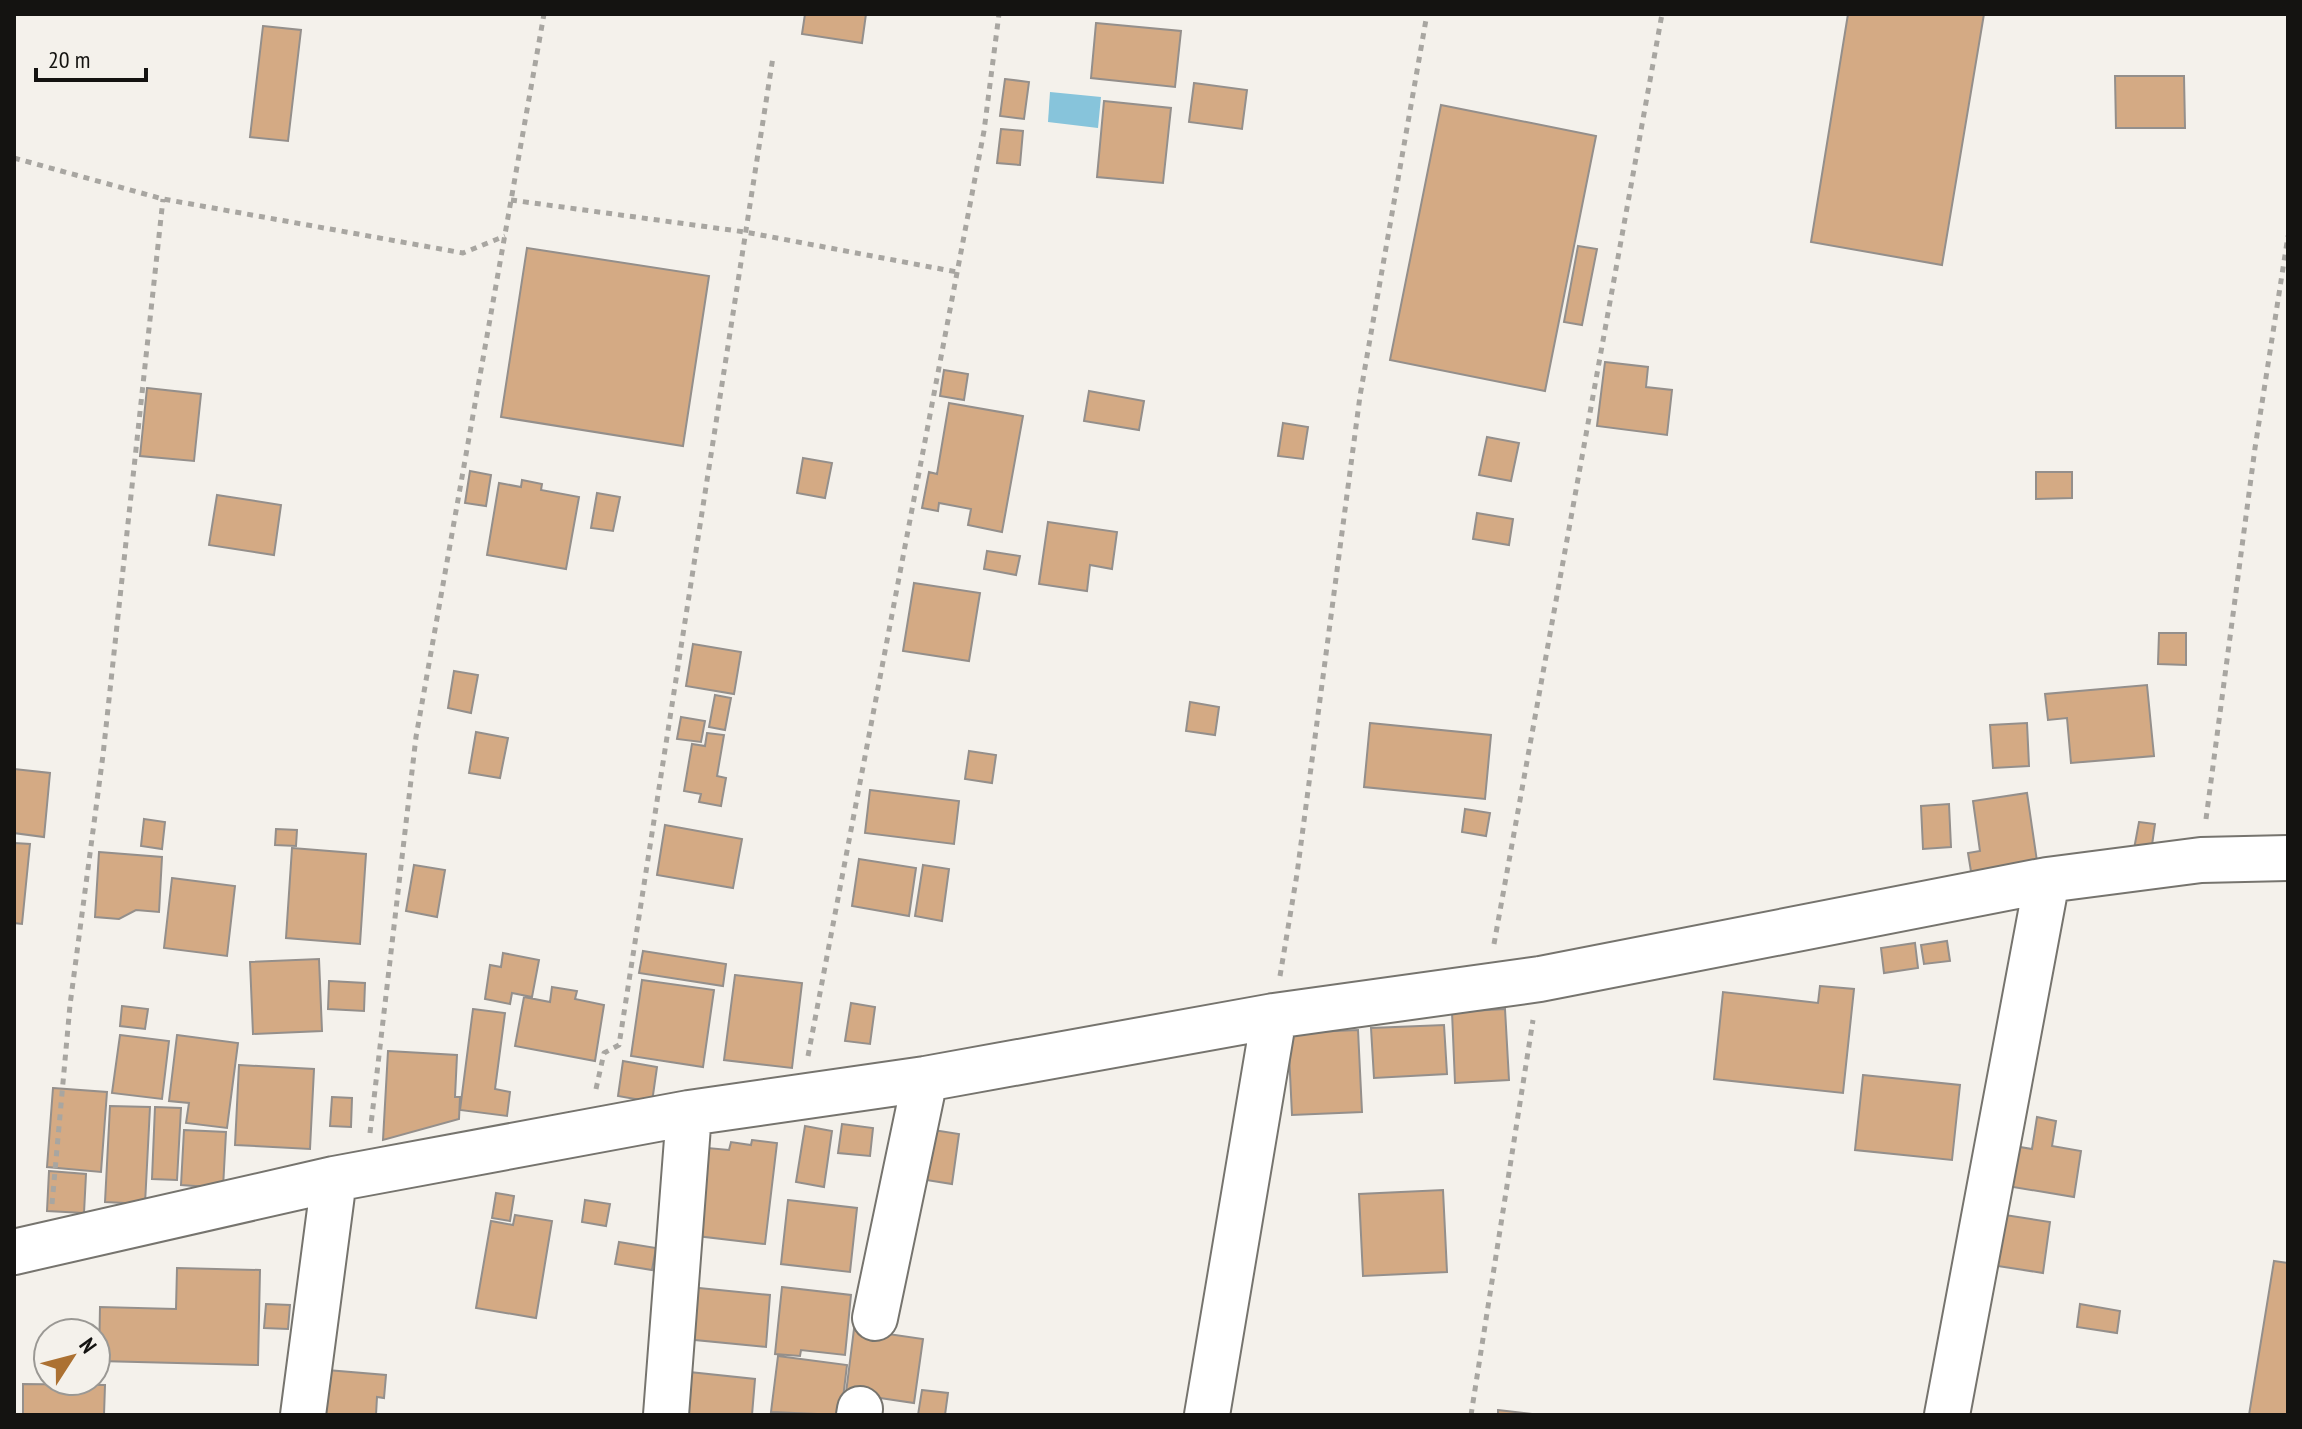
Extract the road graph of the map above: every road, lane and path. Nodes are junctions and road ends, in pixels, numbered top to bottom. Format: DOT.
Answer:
graph roads {
  1 [pos="544,14"];
  2 [pos="999,14"];
  3 [pos="1427,14"];
  4 [pos="1662,14"];
  5 [pos="773,57"];
  6 [pos="14,158"];
  7 [pos="163,199"];
  8 [pos="511,200"];
  9 [pos="745,232"];
  10 [pos="505,236"];
  11 [pos="2288,236"];
  12 [pos="957,272"];
  13 [pos="2288,858"];
  14 [pos="2201,860"];
  15 [pos="2047,880"];
  16 [pos="1540,979"];
  17 [pos="1487,985"];
  18 [pos="1274,1016"];
  19 [pos="925,1079"];
  20 [pos="800,1097"];
  21 [pos="689,1113"];
  22 [pos="586,1132"];
  23 [pos="349,1176"];
  24 [pos="31,1249"];
  25 [pos="875,1318"];
  26 [pos="303,1415"];
  27 [pos="666,1415"];
  28 [pos="1207,1415"];
  29 [pos="1471,1415"];
  30 [pos="1947,1415"];
  1 -- 8 [label="path"];
  2 -- 12 [label="path"];
  3 -- 18 [label="path"];
  4 -- 17 [label="path"];
  5 -- 9 [label="path"];
  6 -- 7 [label="path"];
  7 -- 10 [label="path"];
  7 -- 24 [label="path"];
  8 -- 9 [label="path"];
  8 -- 10 [label="path"];
  9 -- 12 [label="path"];
  9 -- 22 [label="path"];
  10 -- 23 [label="path"];
  11 -- 14 [label="path"];
  12 -- 20 [label="path"];
  13 -- 14 [label="street"];
  14 -- 15 [label="street"];
  15 -- 16 [label="street"];
  15 -- 30 [label="street"];
  16 -- 17 [label="street"];
  16 -- 29 [label="path"];
  17 -- 18 [label="street"];
  18 -- 19 [label="street"];
  18 -- 28 [label="street"];
  19 -- 20 [label="street"];
  19 -- 25 [label="street"];
  20 -- 21 [label="street"];
  21 -- 22 [label="street"];
  21 -- 27 [label="street"];
  22 -- 23 [label="street"];
  23 -- 24 [label="street"];
  23 -- 26 [label="street"];
}
